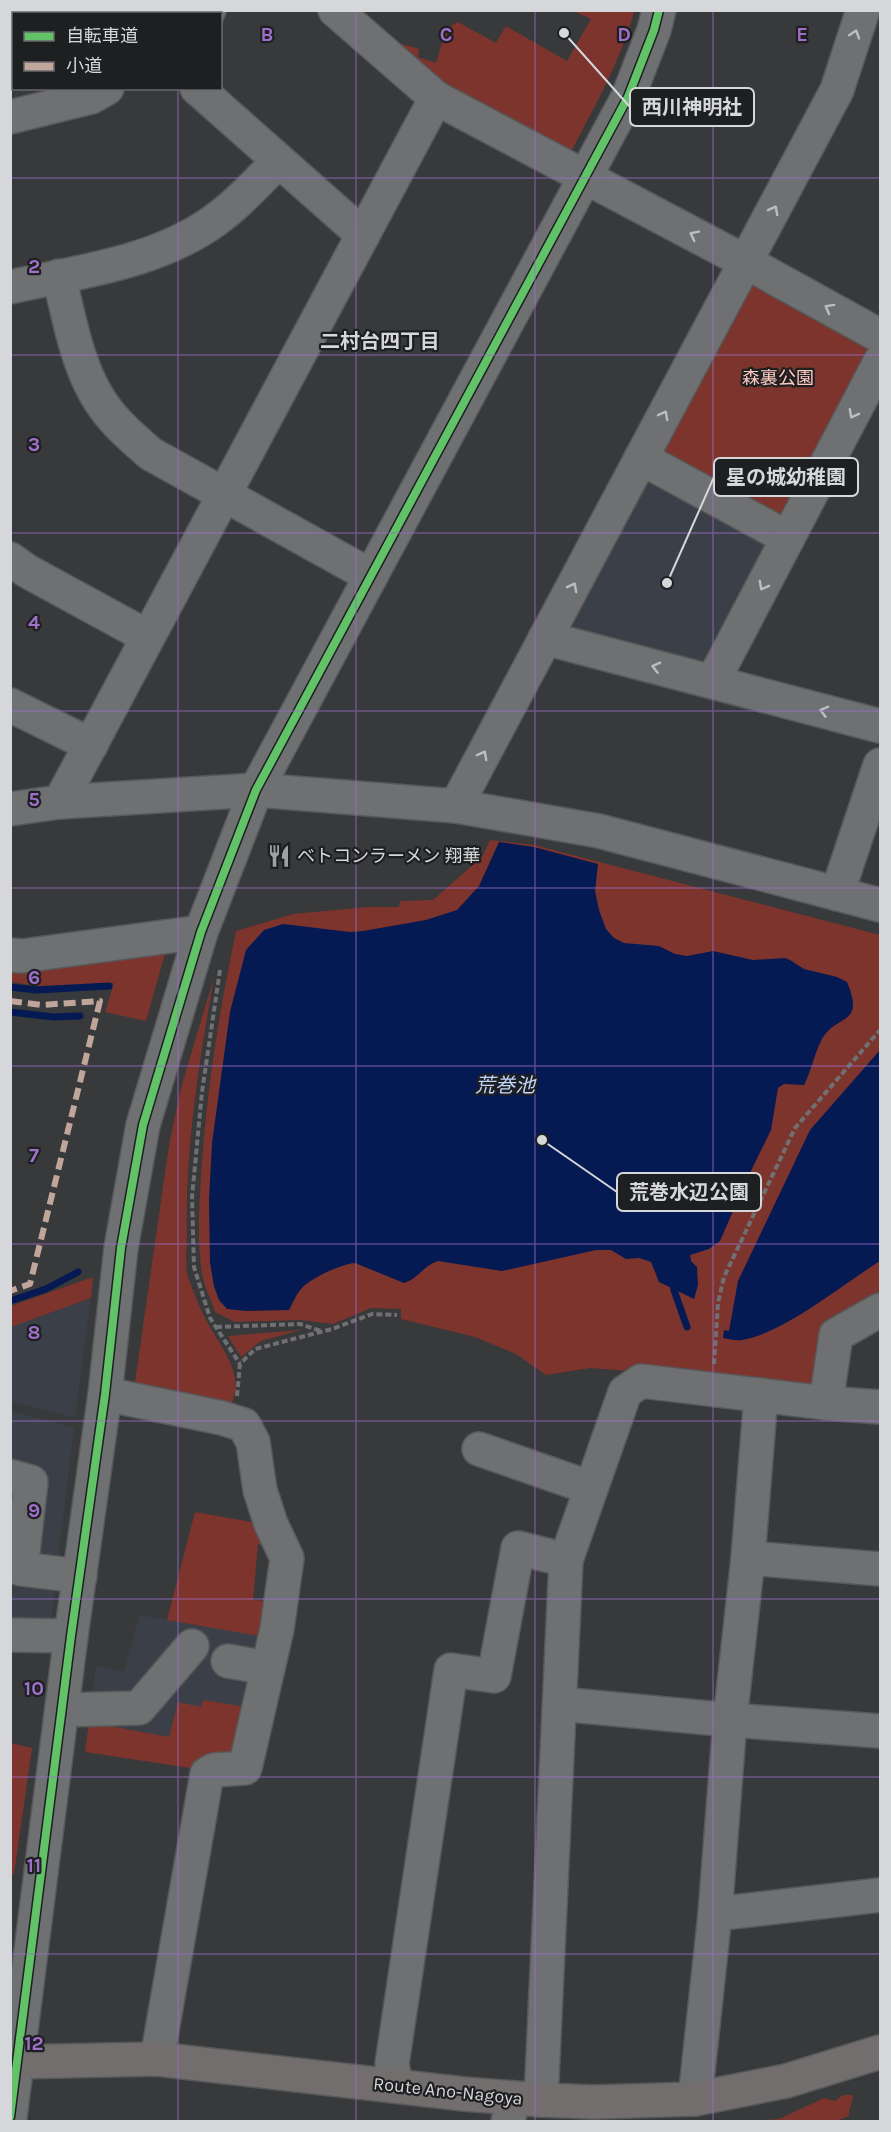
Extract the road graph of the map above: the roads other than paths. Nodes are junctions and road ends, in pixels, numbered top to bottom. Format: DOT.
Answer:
graph roads {
  1 [pos="335,10"];
  2 [pos="659,10"];
  3 [pos="863,10"];
  4 [pos="103,90"];
  5 [pos="199,90"];
  6 [pos="436,98"];
  7 [pos="10,117"];
  8 [pos="279,161"];
  9 [pos="585,178"];
  10 [pos="363,235"];
  11 [pos="746,262"];
  12 [pos="59,276"];
  13 [pos="10,287"];
  14 [pos="880,336"];
  15 [pos="880,362"];
  16 [pos="641,458"];
  17 [pos="224,495"];
  18 [pos="788,538"];
  19 [pos="10,558"];
  20 [pos="371,576"];
  21 [pos="148,637"];
  22 [pos="545,639"];
  23 [pos="713,681"];
  24 [pos="10,705"];
  25 [pos="880,726"];
  26 [pos="91,745"];
  27 [pos="880,765"];
  28 [pos="256,790"];
  29 [pos="60,802"];
  30 [pos="456,806"];
  31 [pos="10,809"];
  32 [pos="869,837"];
  33 [pos="837,894"];
  34 [pos="880,905"];
  35 [pos="201,932"];
  36 [pos="10,955"];
  37 [pos="880,1310"];
  38 [pos="105,1394"];
  39 [pos="761,1395"];
  40 [pos="826,1403"];
  41 [pos="880,1407"];
  42 [pos="479,1449"];
  43 [pos="10,1476"];
  44 [pos="591,1488"];
  45 [pos="748,1558"];
  46 [pos="566,1560"];
  47 [pos="880,1569"];
  48 [pos="80,1576"];
  49 [pos="10,1635"];
  50 [pos="71,1636"];
  51 [pos="192,1646"];
  52 [pos="228,1661"];
  53 [pos="268,1668"];
  54 [pos="560,1704"];
  55 [pos="62,1710"];
  56 [pos="730,1720"];
  57 [pos="880,1731"];
  58 [pos="880,1895"];
  59 [pos="715,1914"];
  60 [pos="880,2052"];
  61 [pos="157,2059"];
  62 [pos="14,2062"];
  63 [pos="396,2085"];
  64 [pos="695,2099"];
  65 [pos="521,2106"];
  66 [pos="10,2117"];
  1 -- 6 [label="street"];
  2 -- 9 [label="street"];
  11 -- 3 [label="street, one-way"];
  4 -- 7 [label="street"];
  5 -- 8 [label="street"];
  6 -- 9 [label="street"];
  6 -- 10 [label="street"];
  8 -- 10 [label="street"];
  8 -- 12 [label="street"];
  11 -- 9 [label="street, one-way"];
  9 -- 20 [label="street"];
  10 -- 17 [label="street"];
  14 -- 11 [label="street, one-way"];
  16 -- 11 [label="street, one-way"];
  12 -- 13 [label="street"];
  12 -- 17 [label="street"];
  15 -- 18 [label="street, one-way"];
  16 -- 18 [label="street"];
  22 -- 16 [label="street, one-way"];
  17 -- 20 [label="street"];
  17 -- 21 [label="street"];
  18 -- 23 [label="street, one-way"];
  19 -- 21 [label="street"];
  20 -- 28 [label="street"];
  21 -- 26 [label="street"];
  23 -- 22 [label="street, one-way"];
  30 -- 22 [label="street, one-way"];
  25 -- 23 [label="street, one-way"];
  24 -- 26 [label="street"];
  26 -- 29 [label="street"];
  27 -- 32 [label="street"];
  28 -- 29 [label="street"];
  28 -- 30 [label="street"];
  28 -- 35 [label="street"];
  29 -- 31 [label="street"];
  30 -- 33 [label="street"];
  32 -- 33 [label="street"];
  33 -- 34 [label="street"];
  35 -- 36 [label="street"];
  35 -- 38 [label="street"];
  37 -- 40 [label="street"];
  38 -- 48 [label="street"];
  38 -- 53 [label="street"];
  39 -- 40 [label="street"];
  39 -- 44 [label="street"];
  39 -- 45 [label="street"];
  40 -- 41 [label="street"];
  42 -- 44 [label="street"];
  43 -- 48 [label="street"];
  44 -- 46 [label="street"];
  45 -- 47 [label="street"];
  45 -- 56 [label="street"];
  46 -- 54 [label="street"];
  46 -- 63 [label="street"];
  48 -- 50 [label="street"];
  49 -- 50 [label="street"];
  50 -- 55 [label="street"];
  51 -- 55 [label="street"];
  52 -- 53 [label="street"];
  53 -- 61 [label="street"];
  54 -- 56 [label="street"];
  54 -- 65 [label="street"];
  55 -- 62 [label="street"];
  56 -- 57 [label="street"];
  56 -- 59 [label="street"];
  58 -- 59 [label="street"];
  59 -- 64 [label="street"];
  60 -- 64 [label="main road, Route Ano-Nagoya"];
  61 -- 62 [label="main road, Route Ano-Nagoya"];
  61 -- 63 [label="main road, Route Ano-Nagoya"];
  62 -- 66 [label="street"];
  63 -- 65 [label="main road, Route Ano-Nagoya"];
  64 -- 65 [label="main road, Route Ano-Nagoya"];
}
